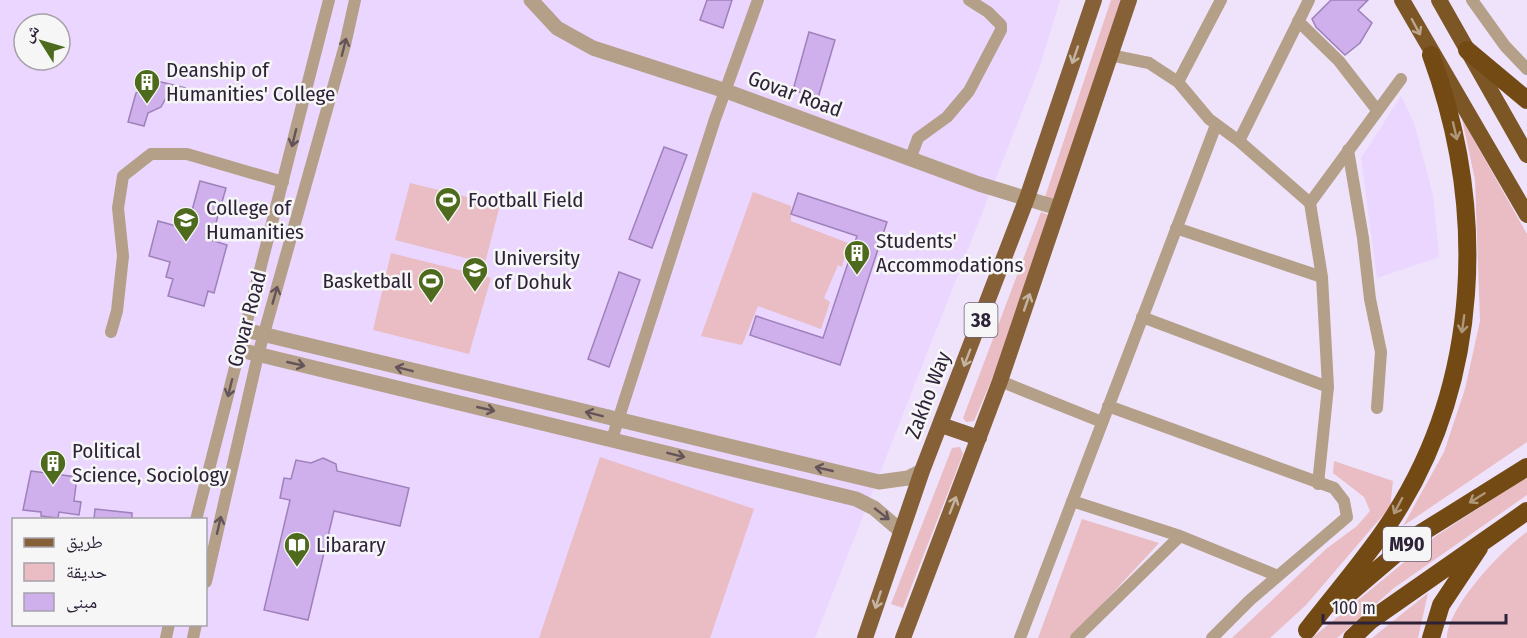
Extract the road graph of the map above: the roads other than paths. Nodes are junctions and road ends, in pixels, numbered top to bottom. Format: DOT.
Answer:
graph roads {
  1 [pos="329,0"];
  2 [pos="355,0"];
  3 [pos="531,0"];
  4 [pos="758,0"];
  5 [pos="969,0"];
  6 [pos="1094,0"];
  7 [pos="1129,0"];
  8 [pos="1221,0"];
  9 [pos="1309,0"];
  10 [pos="1402,0"];
  11 [pos="1439,0"];
  12 [pos="1472,0"];
  13 [pos="1298,21"];
  14 [pos="1467,50"];
  15 [pos="1527,50"];
  16 [pos="1110,55"];
  17 [pos="1431,55"];
  18 [pos="1522,64"];
  19 [pos="1401,79"];
  20 [pos="1178,82"];
  21 [pos="726,91"];
  22 [pos="1527,100"];
  23 [pos="1377,110"];
  24 [pos="1216,125"];
  25 [pos="1239,141"];
  26 [pos="1348,150"];
  27 [pos="1527,155"];
  28 [pos="911,157"];
  29 [pos="283,183"];
  30 [pos="1027,198"];
  31 [pos="1310,203"];
  32 [pos="1058,208"];
  33 [pos="1527,216"];
  34 [pos="1176,228"];
  35 [pos="1322,278"];
  36 [pos="1142,317"];
  37 [pos="245,330"];
  38 [pos="111,332"];
  39 [pos="263,334"];
  40 [pos="240,350"];
  41 [pos="258,355"];
  42 [pos="1000,381"];
  43 [pos="1328,387"];
  44 [pos="1108,406"];
  45 [pos="1377,408"];
  46 [pos="618,420"];
  47 [pos="1102,422"];
  48 [pos="941,425"];
  49 [pos="979,438"];
  50 [pos="612,440"];
  51 [pos="1527,466"];
  52 [pos="922,471"];
  53 [pos="860,478"];
  54 [pos="1318,484"];
  55 [pos="856,499"];
  56 [pos="1072,501"];
  57 [pos="1527,511"];
  58 [pos="196,518"];
  59 [pos="901,531"];
  60 [pos="1180,536"];
  61 [pos="1485,538"];
  62 [pos="1278,576"];
  63 [pos="207,578"];
  64 [pos="1302,634"];
  65 [pos="865,638"];
  66 [pos="903,638"];
  67 [pos="1020,638"];
  68 [pos="1076,638"];
  69 [pos="1212,638"];
  70 [pos="1352,638"];
  71 [pos="1431,638"];
  1 -- 29 [label="street, Govar Road, one-way"];
  39 -- 2 [label="street, Govar Road, one-way"];
  3 -- 21 [label="street, Govar Road"];
  4 -- 21 [label="street"];
  5 -- 28 [label="street"];
  6 -- 30 [label="main road, Zakho Way / 38, one-way"];
  7 -- 16 [label="main road, 38"];
  8 -- 20 [label="street"];
  9 -- 13 [label="street"];
  10 -- 17 [label="highway, one-way"];
  11 -- 14 [label="highway"];
  12 -- 18 [label="street"];
  13 -- 23 [label="street"];
  13 -- 25 [label="street"];
  14 -- 22 [label="highway"];
  14 -- 27 [label="highway"];
  15 -- 18 [label="street"];
  16 -- 20 [label="street"];
  16 -- 32 [label="main road, 38"];
  17 -- 33 [label="highway"];
  17 -- 64 [label="highway, one-way"];
  19 -- 23 [label="street"];
  20 -- 24 [label="street"];
  21 -- 28 [label="street, Govar Road"];
  21 -- 46 [label="street"];
  23 -- 26 [label="street"];
  24 -- 25 [label="street"];
  24 -- 34 [label="street"];
  25 -- 31 [label="street"];
  26 -- 31 [label="street"];
  26 -- 45 [label="street"];
  28 -- 30 [label="street, Govar Road"];
  29 -- 37 [label="street, Govar Road"];
  29 -- 38 [label="street"];
  30 -- 32 [label="street, Govar Road"];
  30 -- 48 [label="main road, Zakho Way / 38, one-way"];
  31 -- 35 [label="street"];
  42 -- 32 [label="main road, 38, one-way"];
  34 -- 35 [label="street"];
  34 -- 36 [label="street"];
  35 -- 43 [label="street"];
  36 -- 43 [label="street"];
  36 -- 44 [label="street"];
  37 -- 39 [label="street"];
  37 -- 40 [label="street, Govar Road"];
  39 -- 41 [label="street, Govar Road"];
  46 -- 39 [label="street, one-way"];
  40 -- 41 [label="street"];
  40 -- 58 [label="street, Govar Road, one-way"];
  41 -- 50 [label="street, one-way"];
  63 -- 41 [label="street, Govar Road, one-way"];
  42 -- 47 [label="street"];
  42 -- 49 [label="main road, 38"];
  43 -- 54 [label="street"];
  44 -- 47 [label="street"];
  44 -- 54 [label="street"];
  46 -- 50 [label="street"];
  53 -- 46 [label="street, one-way"];
  47 -- 56 [label="street"];
  48 -- 49 [label="main road"];
  48 -- 52 [label="main road, Zakho Way / 38"];
  66 -- 49 [label="main road, 38, one-way"];
  50 -- 55 [label="street, one-way"];
  51 -- 64 [label="highway, M90, one-way"];
  52 -- 53 [label="street"];
  52 -- 59 [label="main road, Zakho Way / 38"];
  53 -- 55 [label="street"];
  54 -- 62 [label="street"];
  55 -- 59 [label="street, one-way"];
  56 -- 60 [label="street"];
  56 -- 67 [label="street"];
  57 -- 61 [label="highway, M90"];
  59 -- 65 [label="main road, Zakho Way / 38, one-way"];
  60 -- 62 [label="street"];
  60 -- 68 [label="street"];
  61 -- 70 [label="highway, M90"];
  61 -- 71 [label="highway"];
  62 -- 69 [label="street"];
}
